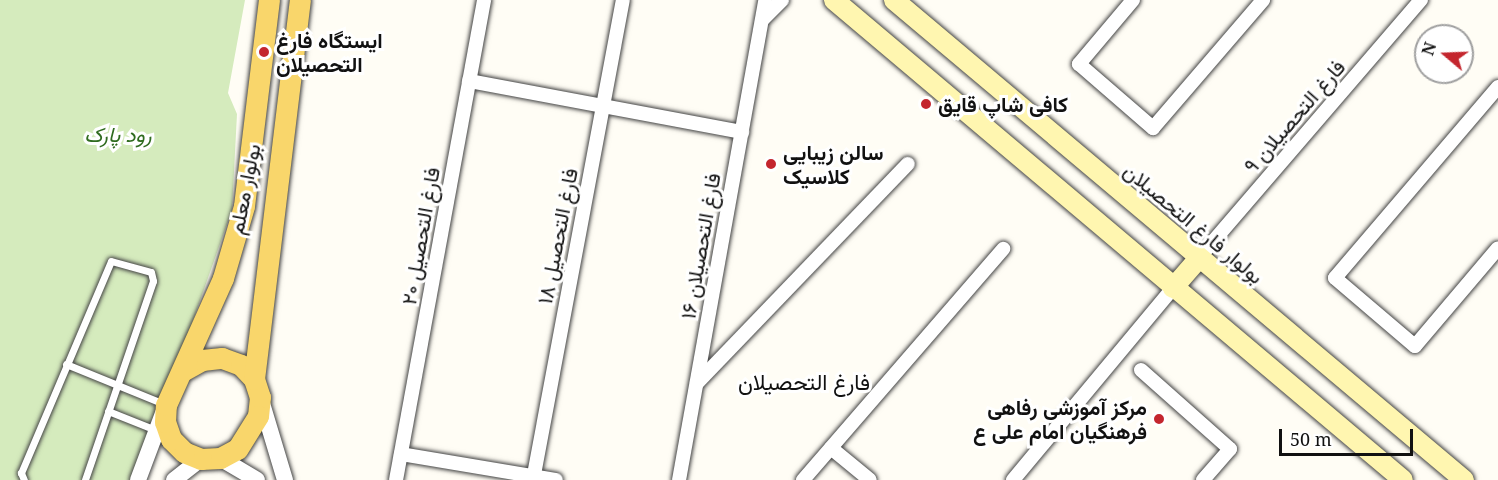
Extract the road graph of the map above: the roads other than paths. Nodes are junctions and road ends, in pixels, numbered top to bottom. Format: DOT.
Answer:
graph roads {
  1 [pos="269,0"];
  2 [pos="300,0"];
  3 [pos="484,0"];
  4 [pos="622,0"];
  5 [pos="765,0"];
  6 [pos="782,0"];
  7 [pos="834,0"];
  8 [pos="894,0"];
  9 [pos="1133,0"];
  10 [pos="1263,0"];
  11 [pos="1422,0"];
  12 [pos="763,19"];
  13 [pos="470,81"];
  14 [pos="1498,87"];
  15 [pos="603,105"];
  16 [pos="742,132"];
  17 [pos="908,164"];
  18 [pos="1003,249"];
  19 [pos="1498,249"];
  20 [pos="1198,259"];
  21 [pos="1173,288"];
  22 [pos="66,364"];
  23 [pos="184,370"];
  24 [pos="1141,370"];
  25 [pos="696,383"];
  26 [pos="118,385"];
  27 [pos="257,388"];
  28 [pos="166,405"];
  29 [pos="108,411"];
  30 [pos="156,430"];
  31 [pos="831,448"];
  32 [pos="401,454"];
  33 [pos="211,458"];
  34 [pos="533,478"];
  35 [pos="24,480"];
  36 [pos="85,480"];
  37 [pos="138,480"];
  38 [pos="174,480"];
  39 [pos="256,480"];
  40 [pos="285,480"];
  41 [pos="396,480"];
  42 [pos="556,480"];
  43 [pos="679,480"];
  44 [pos="803,480"];
  45 [pos="870,480"];
  46 [pos="1013,480"];
  47 [pos="1203,480"];
  48 [pos="1403,480"];
  49 [pos="1464,480"];
  1 -- 23 [label="main road, بولوار معلم"];
  2 -- 27 [label="main road, بولوار معلم"];
  3 -- 13 [label="street, فارغ التحصیل ۲۰"];
  4 -- 15 [label="street, فارغ التحصیل ۱۸"];
  5 -- 12 [label="street, فارغ التحصیلان ۱۶"];
  6 -- 12 [label="street"];
  7 -- 21 [label="main road"];
  8 -- 20 [label="main road, بولوار فارغ التحصیلان"];
  9 -- 10 [label="street"];
  11 -- 20 [label="street, فارغ التحصیلان ۹"];
  12 -- 16 [label="street, فارغ التحصیلان ۱۶"];
  13 -- 15 [label="street"];
  13 -- 32 [label="street, فارغ التحصیل ۲۰"];
  14 -- 19 [label="street"];
  15 -- 16 [label="street"];
  15 -- 34 [label="street, فارغ التحصیل ۱۸"];
  16 -- 25 [label="street, فارغ التحصیلان ۱۶"];
  17 -- 25 [label="street"];
  18 -- 31 [label="street"];
  20 -- 21 [label="main road"];
  20 -- 49 [label="main road, بولوار فارغ التحصیلان"];
  21 -- 46 [label="street"];
  21 -- 48 [label="main road"];
  22 -- 26 [label="lane"];
  22 -- 26 [label="lane"];
  22 -- 35 [label="lane"];
  23 -- 27 [label="main road"];
  23 -- 28 [label="main road"];
  24 -- 47 [label="street"];
  25 -- 43 [label="street, فارغ التحصیلان ۱۶"];
  26 -- 28 [label="lane"];
  26 -- 29 [label="lane"];
  27 -- 33 [label="main road"];
  27 -- 40 [label="street"];
  28 -- 30 [label="street"];
  28 -- 33 [label="main road"];
  29 -- 30 [label="lane"];
  29 -- 36 [label="lane"];
  30 -- 37 [label="street"];
  31 -- 44 [label="street"];
  31 -- 45 [label="street"];
  32 -- 34 [label="street"];
  32 -- 41 [label="street, فارغ التحصیل ۲۰"];
  33 -- 38 [label="street"];
  33 -- 39 [label="street"];
  34 -- 42 [label="street"];
}
